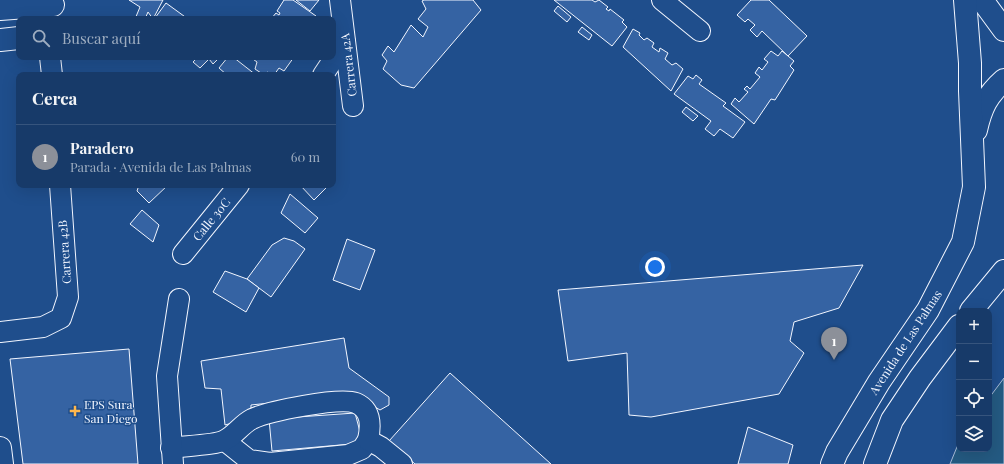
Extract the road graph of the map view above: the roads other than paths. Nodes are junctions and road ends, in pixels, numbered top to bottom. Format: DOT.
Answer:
graph roads {
  1 [pos="340,0"];
  2 [pos="662,0"];
  3 [pos="965,0"];
  4 [pos="982,0"];
  5 [pos="48,8"];
  6 [pos="0,9"];
  7 [pos="1004,30"];
  8 [pos="700,31"];
  9 [pos="16,38"];
  10 [pos="0,40"];
  11 [pos="345,42"];
  12 [pos="336,56"];
  13 [pos="50,60"];
  14 [pos="333,60"];
  15 [pos="52,72"];
  16 [pos="325,72"];
  17 [pos="1004,80"];
  18 [pos="352,106"];
  19 [pos="972,143"];
  20 [pos="60,188"];
  21 [pos="237,188"];
  22 [pos="183,254"];
  23 [pos="1004,271"];
  24 [pos="180,299"];
  25 [pos="973,308"];
  26 [pos="956,330"];
  27 [pos="0,332"];
  28 [pos="368,440"];
  29 [pos="225,441"];
  30 [pos="0,448"];
  31 [pos="172,456"];
  32 [pos="2,464"];
  33 [pos="402,464"];
  34 [pos="832,464"];
  35 [pos="875,464"];
  1 -- 11 [label="street, Carrera 42A"];
  2 -- 8 [label="street"];
  3 -- 19 [label="main road, Avenida de Las Palmas"];
  4 -- 7 [label="main road"];
  5 -- 6 [label="main road"];
  9 -- 10 [label="main road"];
  11 -- 12 [label="street"];
  11 -- 18 [label="street, Carrera 42A"];
  13 -- 15 [label="street"];
  14 -- 16 [label="street"];
  17 -- 19 [label="main road"];
  19 -- 34 [label="main road, Avenida de Las Palmas"];
  20 -- 27 [label="street, Carrera 42B"];
  21 -- 22 [label="street, Calle 30C"];
  23 -- 25 [label="main road"];
  24 -- 31 [label="street"];
  26 -- 35 [label="main road"];
  28 -- 29 [label="street"];
  28 -- 29 [label="street"];
  28 -- 33 [label="street"];
  29 -- 31 [label="street"];
  30 -- 32 [label="main road"];
}
